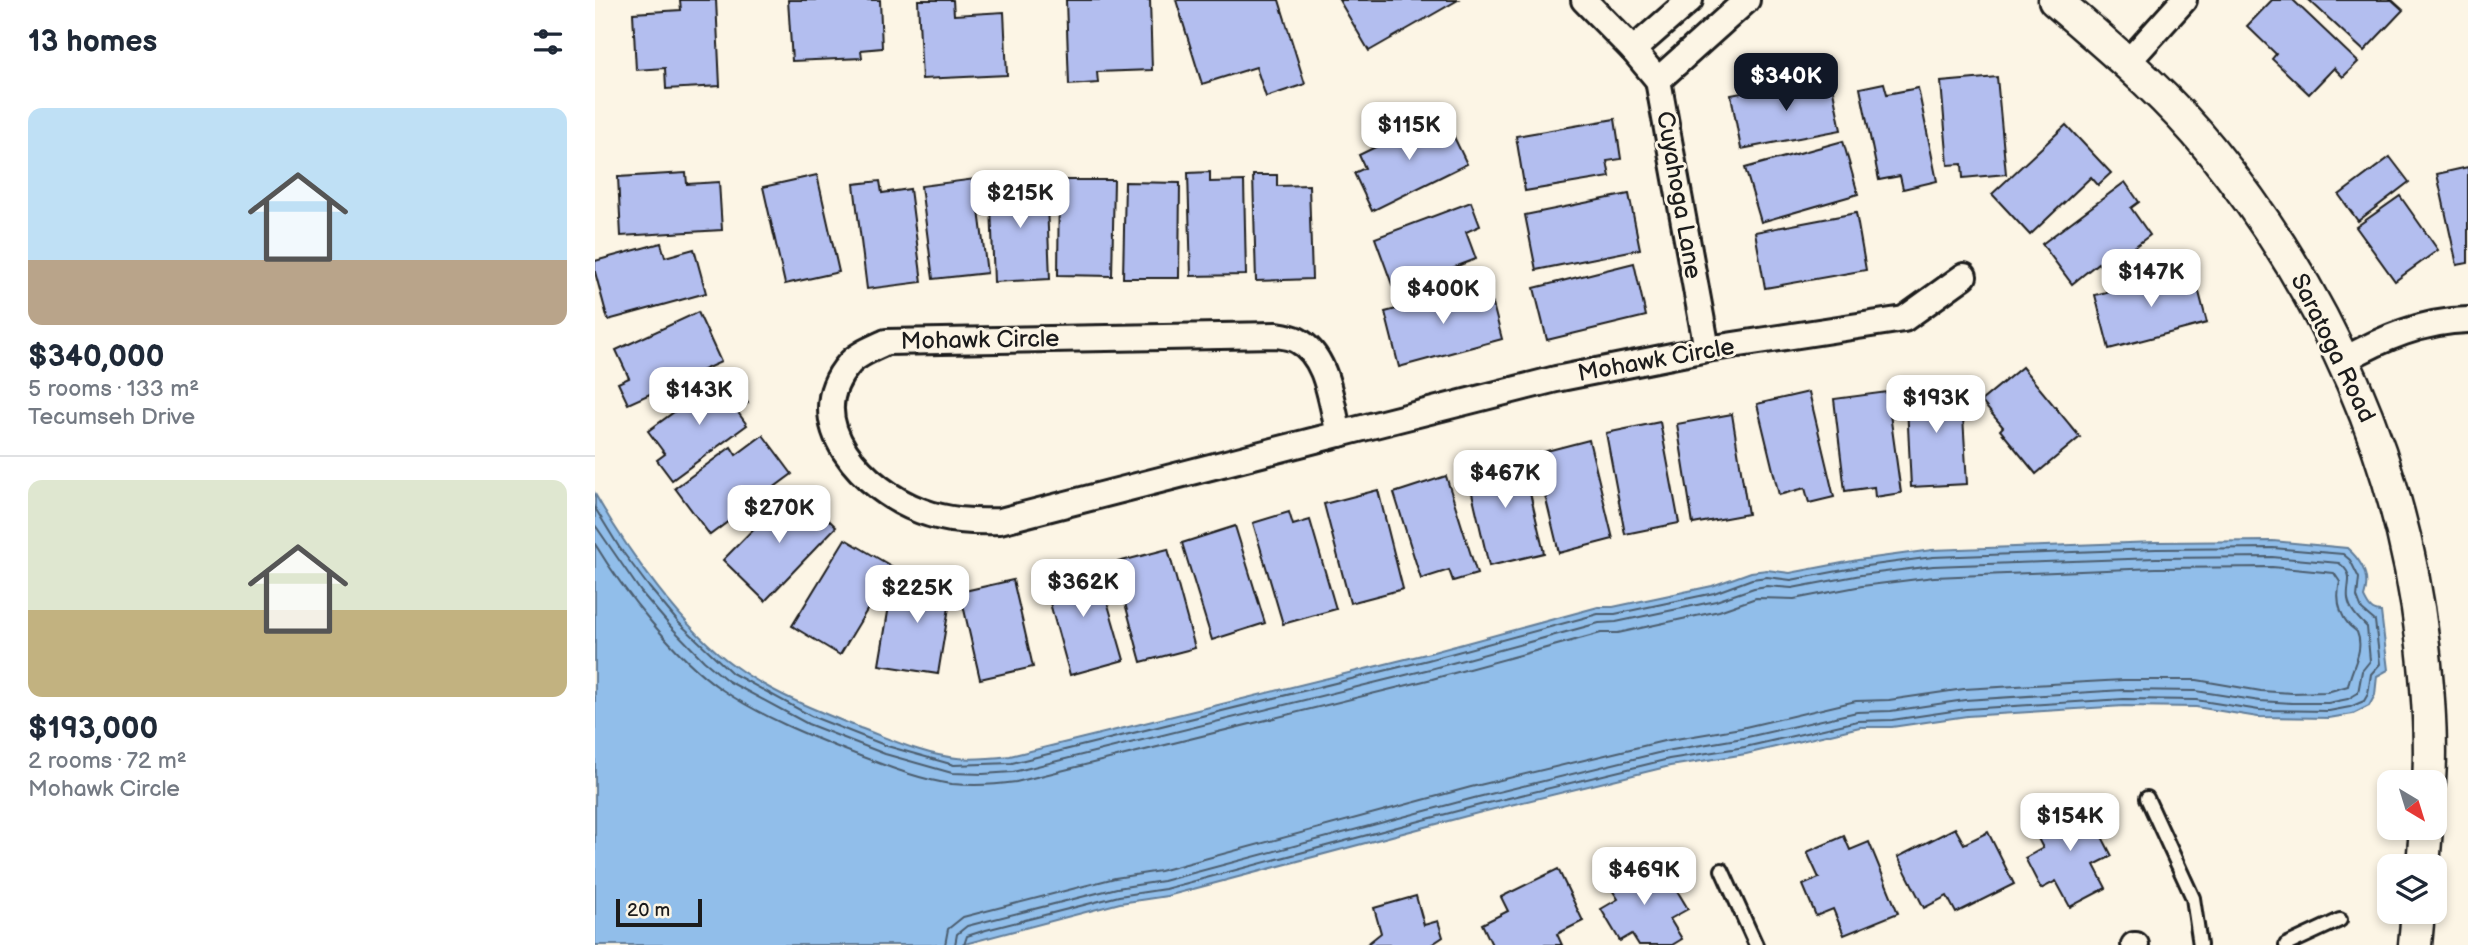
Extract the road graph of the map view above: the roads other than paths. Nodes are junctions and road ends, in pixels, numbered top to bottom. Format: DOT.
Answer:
graph roads {
  1 [pos="1584,0"];
  2 [pos="1690,0"];
  3 [pos="1747,0"];
  4 [pos="2055,0"];
  5 [pos="2184,0"];
  6 [pos="1633,50"];
  7 [pos="2127,63"];
  8 [pos="1658,80"];
  9 [pos="1964,276"];
  10 [pos="2468,320"];
  11 [pos="1707,349"];
  12 [pos="2344,360"];
  13 [pos="1339,434"];
  14 [pos="2429,770"];
  15 [pos="2147,798"];
  16 [pos="1722,870"];
  17 [pos="2340,920"];
  18 [pos="2417,924"];
  19 [pos="1756,945"];
  20 [pos="2200,945"];
  21 [pos="2286,945"];
  22 [pos="2415,945"];
  1 -- 6 [label="street, Cuyahoga Lane"];
  2 -- 6 [label="street"];
  3 -- 8 [label="street"];
  4 -- 7 [label="street, Saratoga Road"];
  5 -- 7 [label="street"];
  6 -- 8 [label="street, Cuyahoga Lane"];
  7 -- 12 [label="street, Saratoga Road"];
  8 -- 11 [label="street, Cuyahoga Lane"];
  9 -- 11 [label="street, Mohawk Circle"];
  10 -- 12 [label="street"];
  11 -- 13 [label="street, Mohawk Circle"];
  12 -- 14 [label="street, Saratoga Road"];
  13 -- 13 [label="street, Mohawk Circle"];
  15 -- 20 [label="lane"];
  16 -- 19 [label="lane"];
  17 -- 21 [label="lane"];
  18 -- 22 [label="street"];
}
